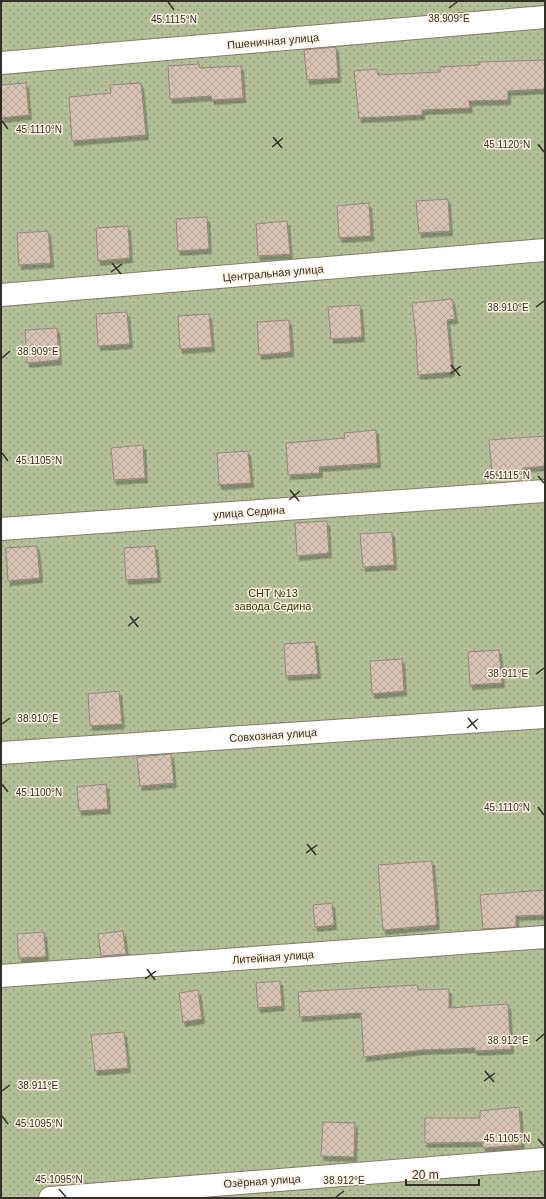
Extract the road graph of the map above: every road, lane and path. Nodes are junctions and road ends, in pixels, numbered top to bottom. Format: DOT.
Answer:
graph roads {
  1 [pos="545,17"];
  2 [pos="1,63"];
  3 [pos="545,250"];
  4 [pos="1,295"];
  5 [pos="545,491"];
  6 [pos="1,529"];
  7 [pos="545,717"];
  8 [pos="1,753"];
  9 [pos="545,937"];
  10 [pos="1,976"];
  11 [pos="545,1159"];
  12 [pos="50,1198"];
  1 -- 2 [label="street, Пшеничная улица"];
  3 -- 4 [label="street, Центральная улица"];
  5 -- 6 [label="street, улица Седина"];
  7 -- 8 [label="street, Совхозная улица"];
  9 -- 10 [label="street, Литейная улица"];
  11 -- 12 [label="street, Озёрная улица"];
}
